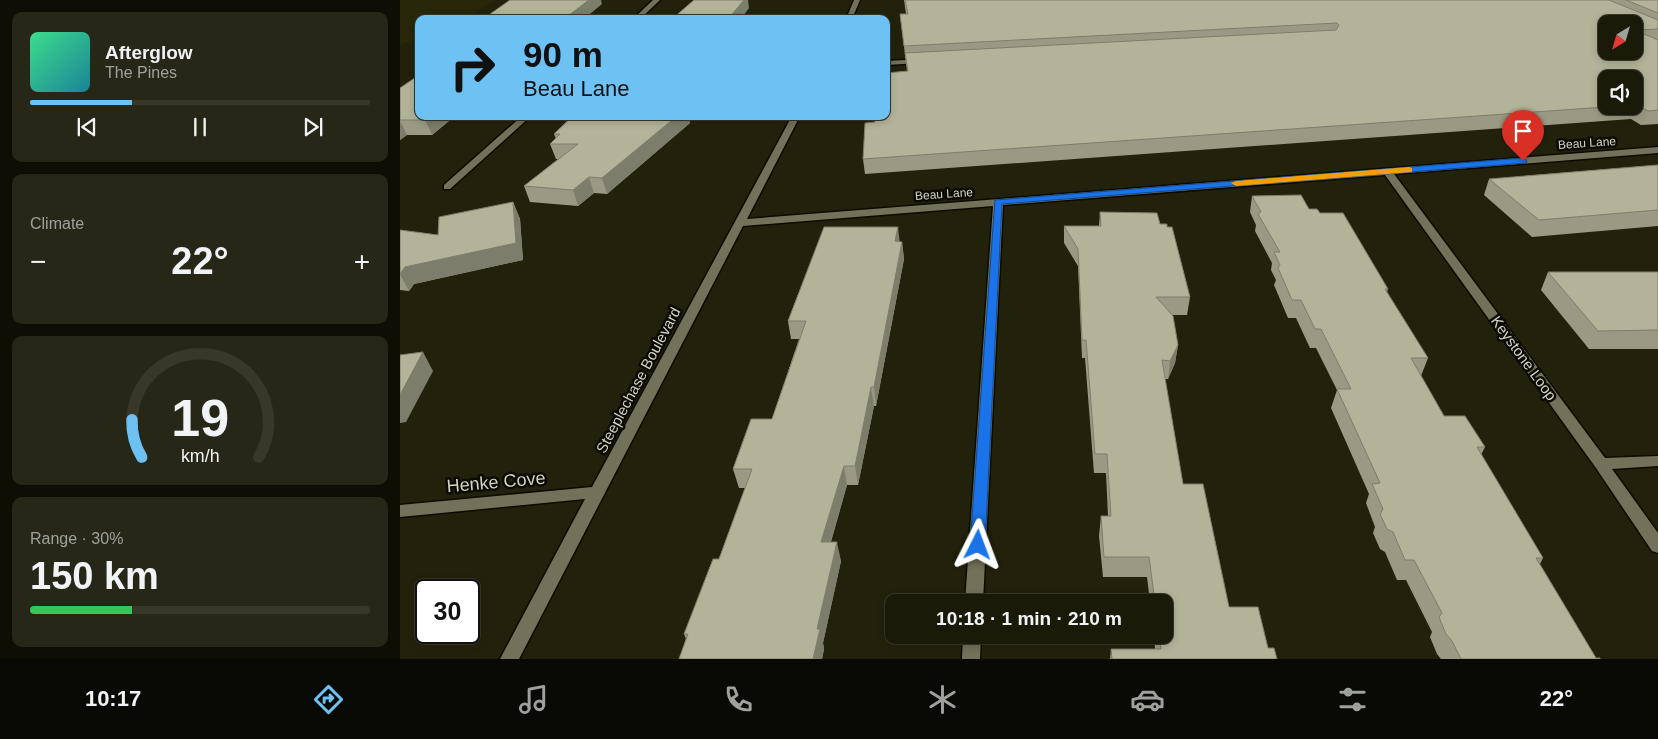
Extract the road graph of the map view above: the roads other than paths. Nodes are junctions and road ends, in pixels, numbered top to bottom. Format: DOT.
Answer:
graph roads {
  1 [pos="657,0"];
  2 [pos="857,0"];
  3 [pos="640,15"];
  4 [pos="850,15"];
  5 [pos="926,60"];
  6 [pos="890,63"];
  7 [pos="522,120"];
  8 [pos="794,120"];
  9 [pos="1658,150"];
  10 [pos="1388,172"];
  11 [pos="447,187"];
  12 [pos="998,202"];
  13 [pos="740,223"];
  14 [pos="1658,461"];
  15 [pos="1601,464"];
  16 [pos="596,492"];
  17 [pos="400,511"];
  18 [pos="1658,546"];
  19 [pos="974,594"];
  20 [pos="972,644"];
  21 [pos="509,659"];
  22 [pos="971,659"];
  1 -- 3 [label="street"];
  2 -- 4 [label="street"];
  5 -- 6 [label="street"];
  7 -- 11 [label="street"];
  8 -- 13 [label="street, Steeplechase Boulevard"];
  9 -- 10 [label="street, Beau Lane"];
  10 -- 12 [label="street, Beau Lane"];
  10 -- 15 [label="street, Keystone Loop"];
  12 -- 13 [label="street, Beau Lane"];
  12 -- 19 [label="street"];
  13 -- 16 [label="street, Steeplechase Boulevard"];
  14 -- 15 [label="street"];
  15 -- 18 [label="street, Keystone Loop"];
  16 -- 17 [label="street, Henke Cove"];
  16 -- 21 [label="street, Steeplechase Boulevard"];
  20 -- 22 [label="street"];
}
